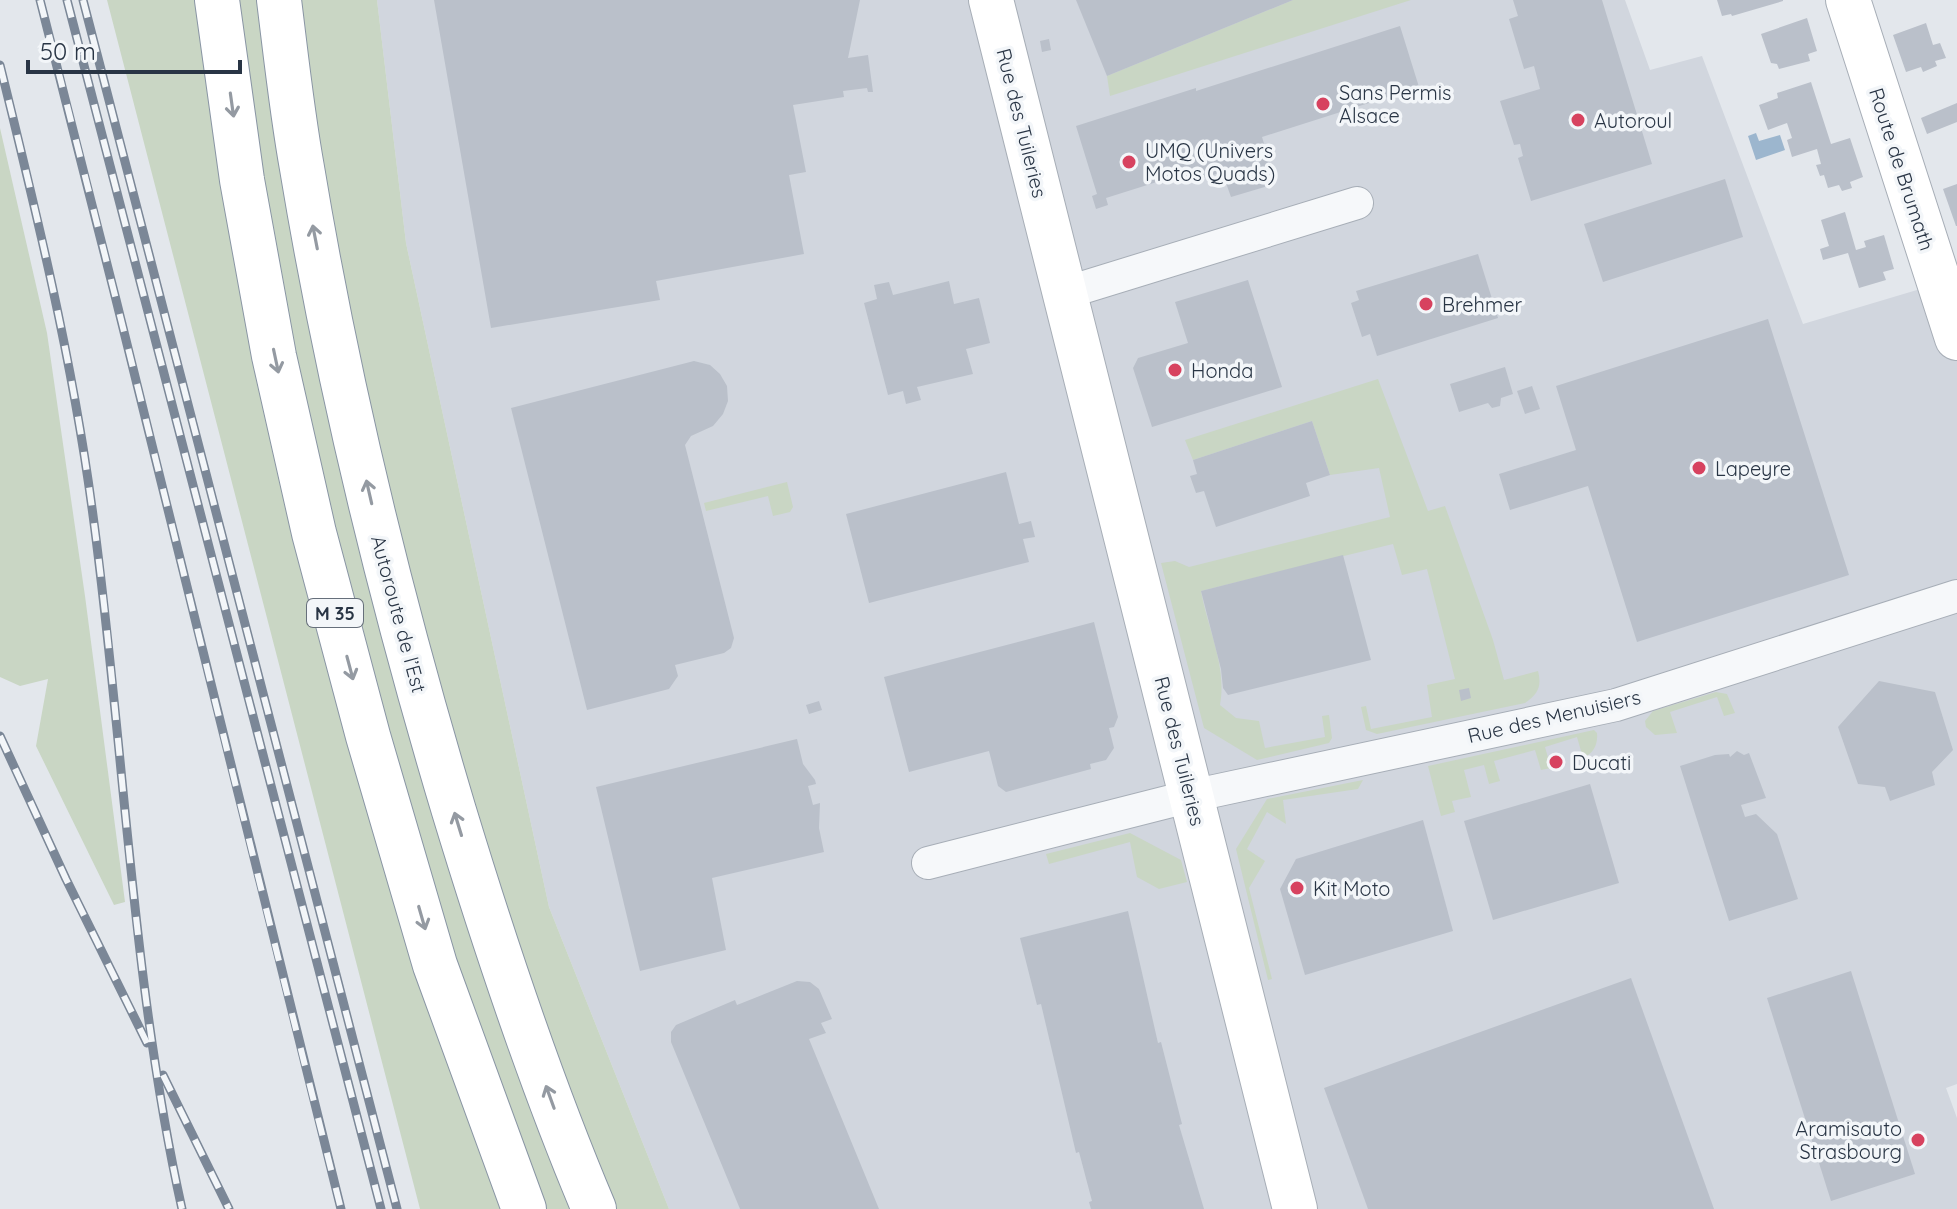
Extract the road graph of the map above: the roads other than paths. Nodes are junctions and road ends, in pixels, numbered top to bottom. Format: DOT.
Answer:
graph roads {
  1 [pos="217,0"];
  2 [pos="279,0"];
  3 [pos="991,0"];
  4 [pos="1848,0"];
  5 [pos="1357,203"];
  6 [pos="1065,293"];
  7 [pos="1957,338"];
  8 [pos="1957,596"];
  9 [pos="1191,796"];
  10 [pos="928,863"];
  11 [pos="524,1209"];
  12 [pos="594,1209"];
  13 [pos="1295,1209"];
  1 -- 11 [label="main road, M 35, one-way"];
  12 -- 2 [label="main road, Autoroute de l’Est, one-way"];
  3 -- 6 [label="main road, Rue des Tuileries"];
  4 -- 7 [label="main road, Route de Brumath"];
  5 -- 6 [label="street"];
  6 -- 9 [label="main road, Rue des Tuileries"];
  8 -- 9 [label="street, Rue des Menuisiers"];
  9 -- 10 [label="street, Rue des Menuisiers"];
  9 -- 13 [label="main road, Rue des Tuileries"];
}
